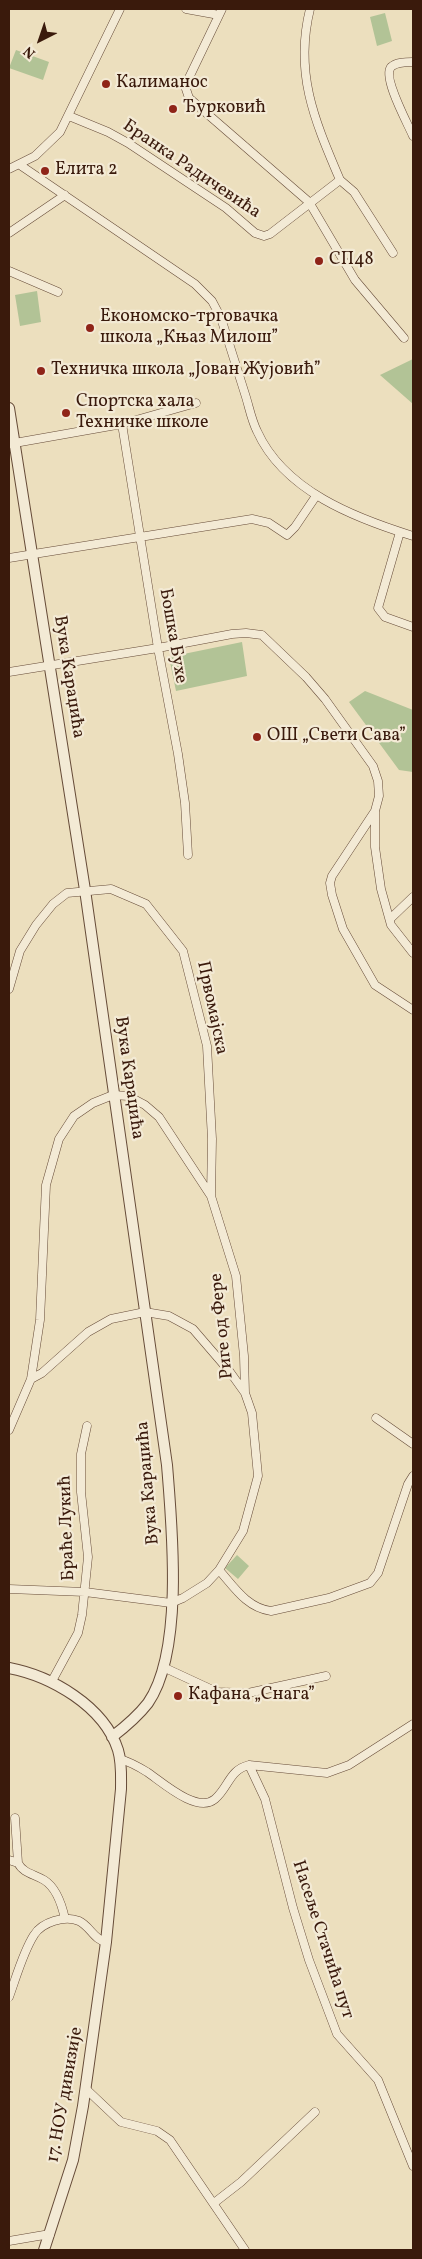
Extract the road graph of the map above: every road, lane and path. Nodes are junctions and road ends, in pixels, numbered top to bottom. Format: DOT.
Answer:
graph roads {
  1 [pos="120,9"];
  2 [pos="186,9"];
  3 [pos="310,9"];
  4 [pos="220,12"];
  5 [pos="413,62"];
  6 [pos="69,116"];
  7 [pos="413,136"];
  8 [pos="20,165"];
  9 [pos="9,169"];
  10 [pos="340,180"];
  11 [pos="65,195"];
  12 [pos="309,202"];
  13 [pos="9,232"];
  14 [pos="393,253"];
  15 [pos="9,271"];
  16 [pos="58,292"];
  17 [pos="404,338"];
  18 [pos="196,403"];
  19 [pos="9,408"];
  20 [pos="122,424"];
  21 [pos="12,444"];
  22 [pos="316,496"];
  23 [pos="400,532"];
  24 [pos="413,536"];
  25 [pos="140,538"];
  26 [pos="32,554"];
  27 [pos="9,558"];
  28 [pos="413,627"];
  29 [pos="158,648"];
  30 [pos="49,664"];
  31 [pos="9,672"];
  32 [pos="375,811"];
  33 [pos="188,854"];
  34 [pos="85,890"];
  35 [pos="413,896"];
  36 [pos="390,920"];
  37 [pos="413,953"];
  38 [pos="9,989"];
  39 [pos="413,1010"];
  40 [pos="113,1095"];
  41 [pos="211,1196"];
  42 [pos="145,1312"];
  43 [pos="31,1379"];
  44 [pos="245,1393"];
  45 [pos="376,1418"];
  46 [pos="87,1426"];
  47 [pos="9,1430"];
  48 [pos="413,1444"];
  49 [pos="413,1476"];
  50 [pos="219,1570"];
  51 [pos="9,1589"];
  52 [pos="85,1592"];
  53 [pos="171,1602"];
  54 [pos="163,1667"];
  55 [pos="9,1668"];
  56 [pos="326,1676"];
  57 [pos="52,1681"];
  58 [pos="413,1724"];
  59 [pos="112,1737"];
  60 [pos="120,1759"];
  61 [pos="249,1765"];
  62 [pos="15,1818"];
  63 [pos="9,1860"];
  64 [pos="18,1863"];
  65 [pos="65,1919"];
  66 [pos="106,1942"];
  67 [pos="9,1997"];
  68 [pos="86,2089"];
  69 [pos="315,2112"];
  70 [pos="413,2166"];
  71 [pos="214,2203"];
  72 [pos="50,2234"];
  73 [pos="9,2241"];
  74 [pos="44,2250"];
  75 [pos="245,2250"];
  1 -- 6 [label="street"];
  2 -- 4 [label="street"];
  3 -- 10 [label="street"];
  4 -- 12 [label="street"];
  5 -- 7 [label="street"];
  6 -- 8 [label="street"];
  6 -- 12 [label="street, Бранка Радичевића"];
  8 -- 9 [label="street"];
  8 -- 11 [label="street"];
  10 -- 12 [label="street, Бранка Радичевића"];
  10 -- 14 [label="street"];
  11 -- 13 [label="street"];
  11 -- 22 [label="street"];
  12 -- 17 [label="street"];
  15 -- 16 [label="street"];
  18 -- 20 [label="street"];
  19 -- 21 [label="street, Вука Караџића"];
  20 -- 21 [label="street"];
  20 -- 25 [label="street, Бошка Бухе"];
  21 -- 26 [label="street, Вука Караџића"];
  22 -- 23 [label="street"];
  22 -- 25 [label="street"];
  23 -- 24 [label="street"];
  23 -- 28 [label="street"];
  25 -- 26 [label="street"];
  25 -- 29 [label="street, Бошка Бухе"];
  26 -- 27 [label="street"];
  26 -- 30 [label="street, Вука Караџића"];
  29 -- 30 [label="street"];
  29 -- 32 [label="street"];
  29 -- 33 [label="street, Бошка Бухе"];
  30 -- 31 [label="street"];
  30 -- 34 [label="street, Вука Караџића"];
  32 -- 36 [label="street"];
  32 -- 39 [label="street"];
  34 -- 38 [label="street, Првомајска"];
  34 -- 40 [label="street, Вука Караџића"];
  34 -- 41 [label="street, Првомајска"];
  35 -- 36 [label="street"];
  36 -- 37 [label="street"];
  40 -- 41 [label="street, Риге од Фере"];
  40 -- 42 [label="street, Вука Караџића"];
  40 -- 43 [label="street"];
  41 -- 44 [label="street, Риге од Фере"];
  42 -- 43 [label="street"];
  42 -- 44 [label="street"];
  42 -- 53 [label="street, Вука Караџића"];
  43 -- 47 [label="street"];
  44 -- 50 [label="street"];
  45 -- 48 [label="street"];
  46 -- 52 [label="street, Браће Лукић"];
  49 -- 50 [label="street"];
  50 -- 53 [label="street"];
  51 -- 52 [label="street"];
  52 -- 53 [label="street"];
  52 -- 57 [label="street, Браће Лукић"];
  53 -- 54 [label="street, Вука Караџића"];
  54 -- 56 [label="street"];
  54 -- 59 [label="street, Вука Караџића"];
  55 -- 57 [label="street"];
  57 -- 59 [label="street"];
  58 -- 61 [label="street"];
  59 -- 60 [label="street, 17. НОУ дивизије"];
  60 -- 61 [label="street"];
  60 -- 66 [label="street, 17. НОУ дивизије"];
  61 -- 70 [label="street, Насеље Стачића пут"];
  62 -- 64 [label="street"];
  63 -- 64 [label="street"];
  64 -- 65 [label="street"];
  65 -- 66 [label="street"];
  65 -- 67 [label="street"];
  66 -- 68 [label="street, 17. НОУ дивизије"];
  68 -- 71 [label="street"];
  68 -- 72 [label="street, 17. НОУ дивизије"];
  69 -- 71 [label="street"];
  71 -- 75 [label="street"];
  72 -- 73 [label="street"];
  72 -- 74 [label="street, 17. НОУ дивизије"];
}
